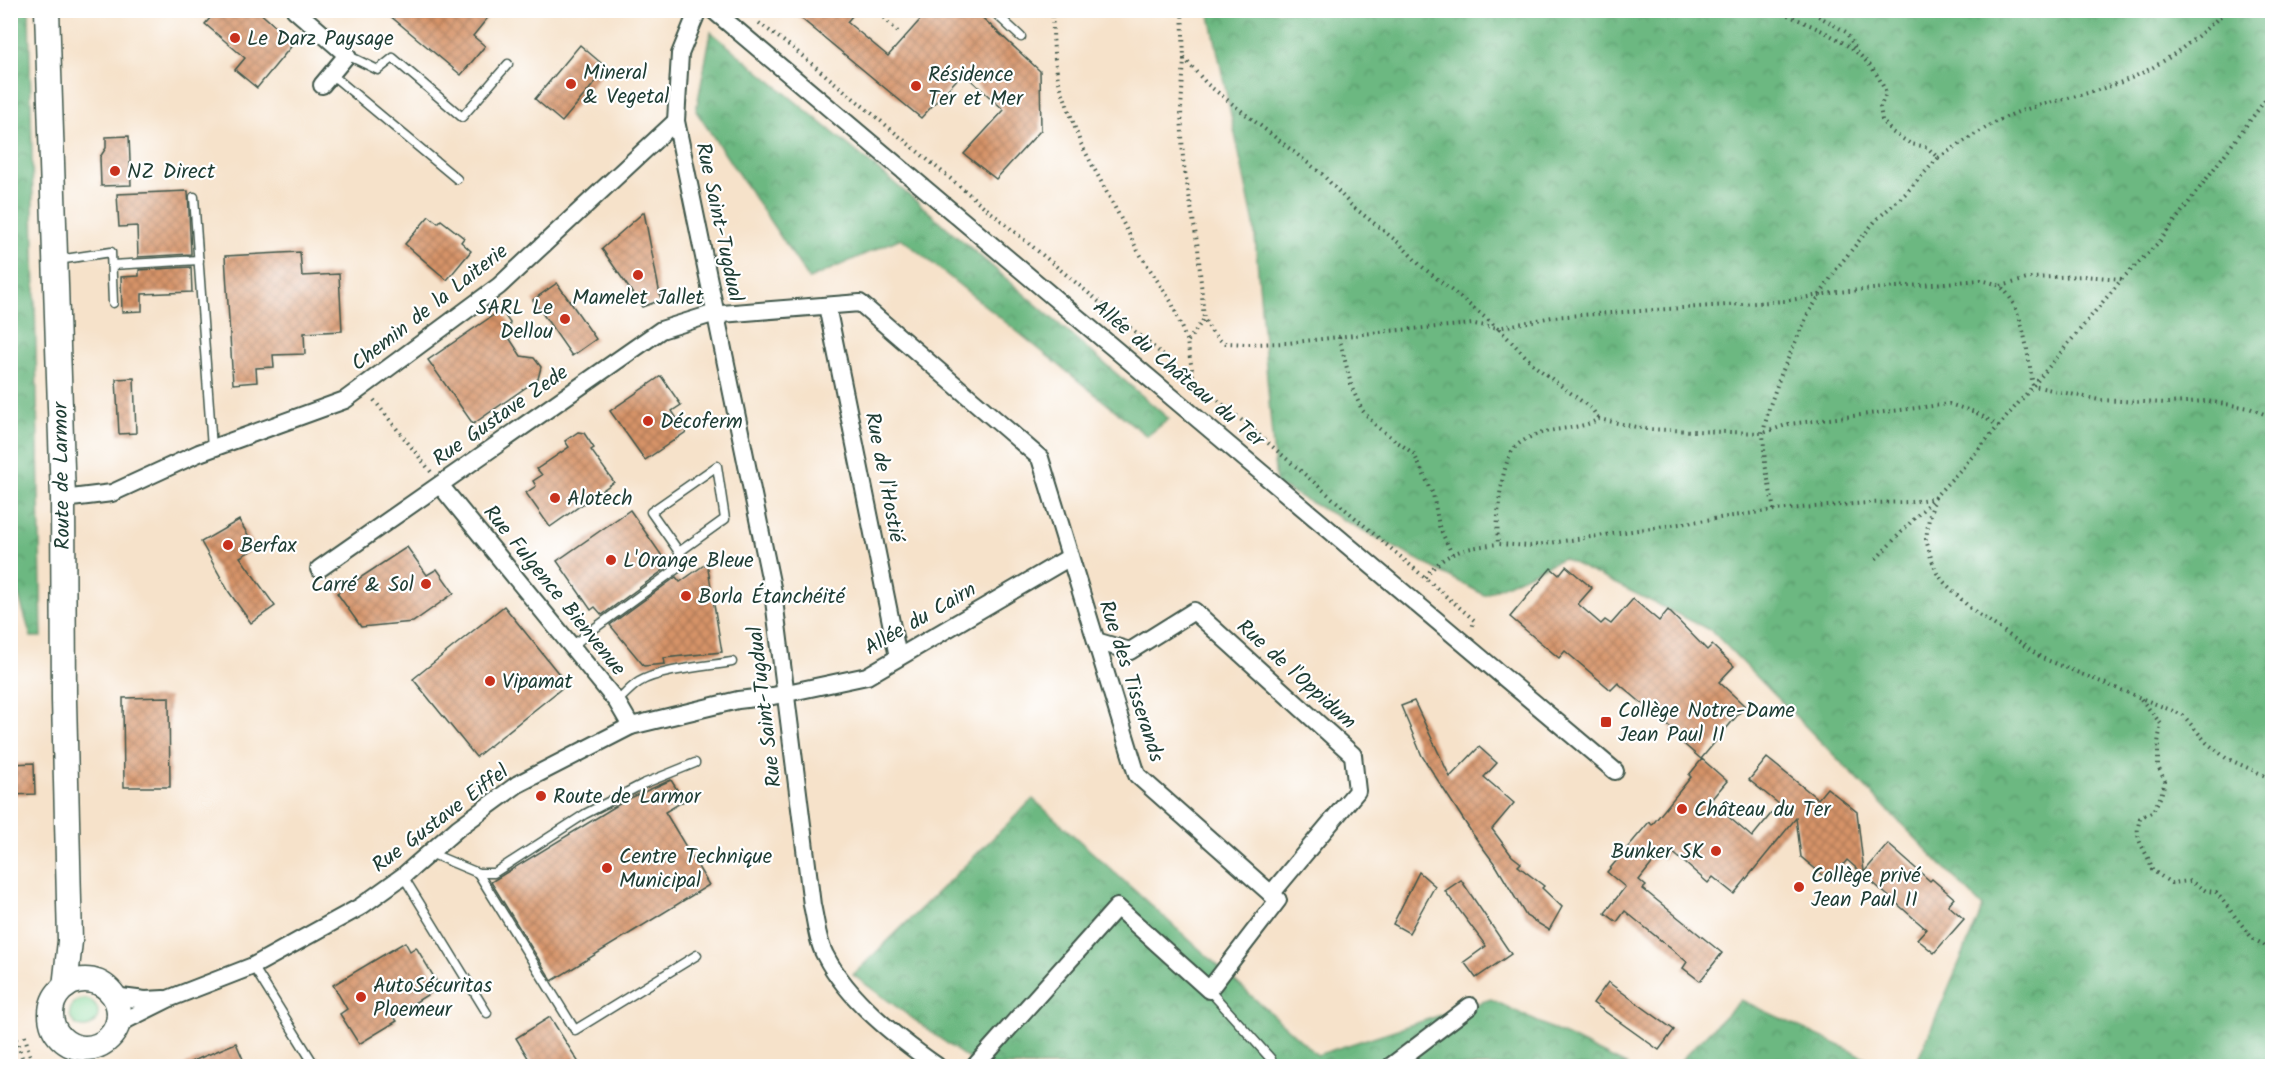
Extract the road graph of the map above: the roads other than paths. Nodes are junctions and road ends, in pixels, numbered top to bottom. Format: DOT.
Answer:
graph roads {
  1 [pos="47,10"];
  2 [pos="296,10"];
  3 [pos="698,10"];
  4 [pos="713,10"];
  5 [pos="992,10"];
  6 [pos="1021,37"];
  7 [pos="347,55"];
  8 [pos="508,64"];
  9 [pos="326,80"];
  10 [pos="676,121"];
  11 [pos="457,179"];
  12 [pos="194,197"];
  13 [pos="54,260"];
  14 [pos="199,260"];
  15 [pos="112,265"];
  16 [pos="113,303"];
  17 [pos="827,306"];
  18 [pos="716,315"];
  19 [pos="212,448"];
  20 [pos="440,485"];
  21 [pos="63,499"];
  22 [pos="679,552"];
  23 [pos="1070,557"];
  24 [pos="319,569"];
  25 [pos="1096,641"];
  26 [pos="572,646"];
  27 [pos="898,657"];
  28 [pos="732,662"];
  29 [pos="784,694"];
  30 [pos="617,702"];
  31 [pos="631,726"];
  32 [pos="694,763"];
  33 [pos="1615,771"];
  34 [pos="430,853"];
  35 [pos="478,873"];
  36 [pos="403,876"];
  37 [pos="1271,894"];
  38 [pos="70,941"];
  39 [pos="697,955"];
  40 [pos="253,966"];
  41 [pos="65,987"];
  42 [pos="107,990"];
  43 [pos="1209,990"];
  44 [pos="168,999"];
  45 [pos="1470,1006"];
  46 [pos="487,1013"];
  47 [pos="108,1036"];
  48 [pos="63,1040"];
  49 [pos="1272,1059"];
  50 [pos="79,1066"];
  51 [pos="93,1066"];
  52 [pos="315,1066"];
  53 [pos="937,1066"];
  54 [pos="975,1066"];
  55 [pos="1391,1066"];
  1 -- 13 [label="main road, Route de Larmor"];
  2 -- 7 [label="street"];
  3 -- 10 [label="street"];
  4 -- 33 [label="street, Allée du Château du Ter"];
  5 -- 6 [label="lane"];
  7 -- 8 [label="lane"];
  7 -- 9 [label="street"];
  9 -- 11 [label="lane"];
  10 -- 18 [label="street, Rue Saint-Tugdual"];
  10 -- 19 [label="street, Chemin de la Laiterie"];
  12 -- 14 [label="lane"];
  13 -- 15 [label="lane"];
  13 -- 21 [label="main road, Route de Larmor"];
  14 -- 15 [label="lane"];
  14 -- 19 [label="lane"];
  15 -- 16 [label="lane"];
  17 -- 18 [label="street, Rue des Tisserands"];
  17 -- 23 [label="street, Rue des Tisserands"];
  17 -- 27 [label="street, Rue de l'Hostié"];
  18 -- 20 [label="street, Rue Gustave Zede"];
  18 -- 29 [label="street, Rue Saint-Tugdual"];
  19 -- 21 [label="street, Chemin de la Laiterie"];
  20 -- 24 [label="street, Rue Gustave Zede"];
  20 -- 26 [label="street, Rue Fulgence Bienvenue"];
  21 -- 38 [label="main road, Route de Larmor"];
  22 -- 22 [label="lane"];
  22 -- 26 [label="lane"];
  23 -- 25 [label="street, Rue des Tisserands"];
  23 -- 27 [label="street, Allée du Cairn"];
  25 -- 37 [label="street, Rue des Tisserands"];
  25 -- 37 [label="street, Rue de l'Oppidum"];
  26 -- 30 [label="street, Rue Fulgence Bienvenue"];
  27 -- 29 [label="street, Allée du Cairn"];
  28 -- 30 [label="lane"];
  29 -- 31 [label="street, Rue Gustave Eiffel"];
  29 -- 53 [label="street, Rue Saint-Tugdual"];
  30 -- 31 [label="street, Rue Fulgence Bienvenue"];
  31 -- 34 [label="street, Rue Gustave Eiffel"];
  32 -- 35 [label="lane"];
  34 -- 35 [label="lane"];
  34 -- 36 [label="street, Rue Gustave Eiffel"];
  35 -- 39 [label="lane"];
  36 -- 40 [label="street, Rue Gustave Eiffel"];
  36 -- 46 [label="lane"];
  37 -- 43 [label="street"];
  38 -- 41 [label="main road, Route de Larmor"];
  38 -- 42 [label="main road, Route de Larmor"];
  40 -- 44 [label="street, Rue Gustave Eiffel"];
  40 -- 52 [label="lane"];
  41 -- 42 [label="main road"];
  41 -- 48 [label="main road"];
  42 -- 44 [label="street, Rue Gustave Eiffel"];
  42 -- 47 [label="main road"];
  43 -- 49 [label="lane"];
  43 -- 54 [label="street"];
  44 -- 47 [label="street, Rue Gustave Eiffel"];
  45 -- 55 [label="street"];
  47 -- 48 [label="main road"];
  47 -- 51 [label="main road"];
  48 -- 50 [label="main road"];
}
